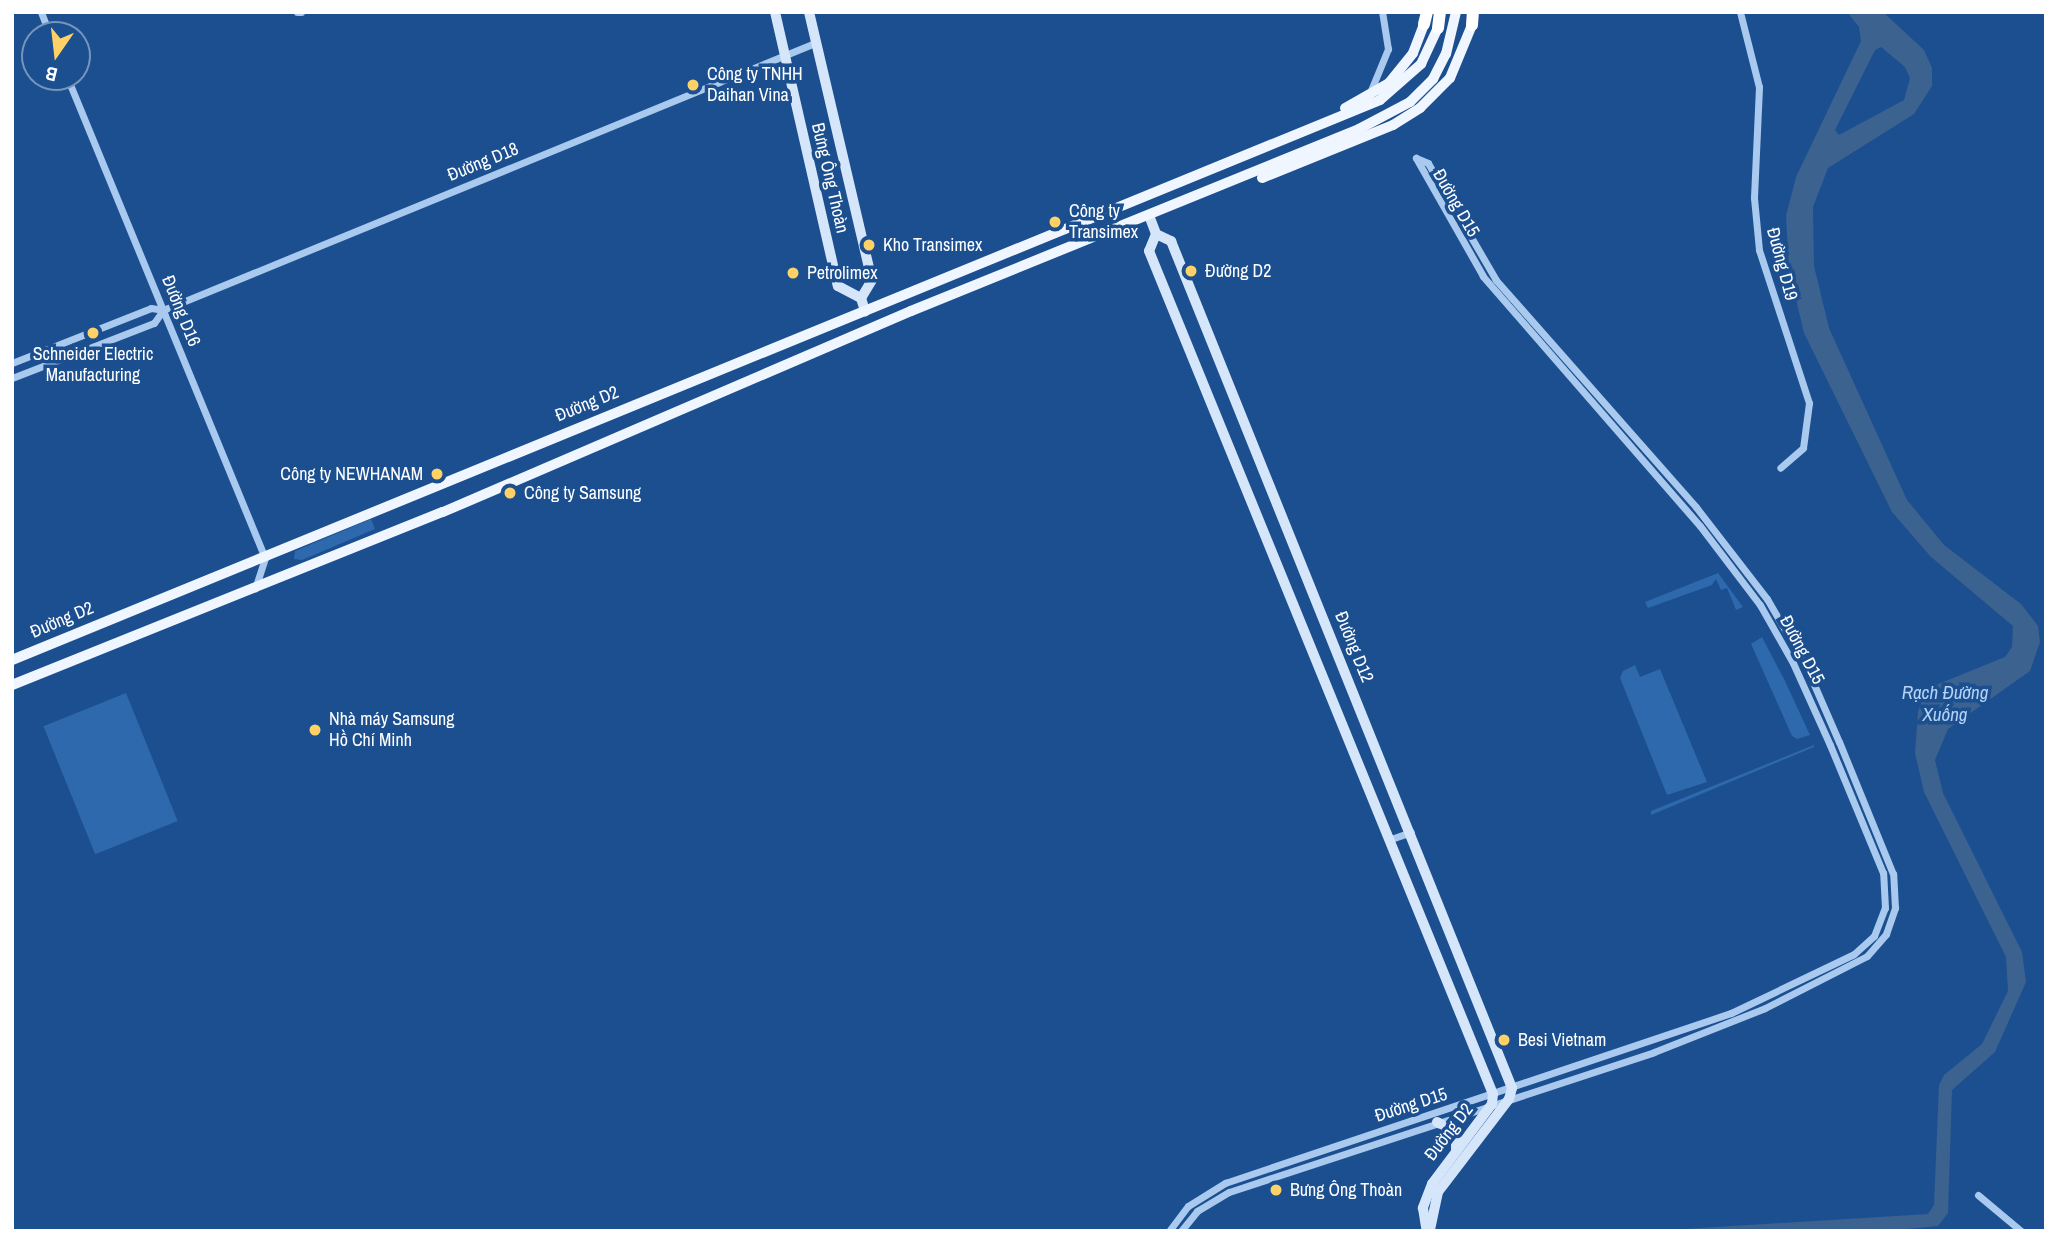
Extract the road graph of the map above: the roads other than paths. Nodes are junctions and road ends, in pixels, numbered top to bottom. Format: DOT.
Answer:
graph roads {
  1 [pos="775,12"];
  2 [pos="809,12"];
  3 [pos="1382,12"];
  4 [pos="1440,12"];
  5 [pos="1456,12"];
  6 [pos="1740,12"];
  7 [pos="1425,18"];
  8 [pos="1473,18"];
  9 [pos="1438,28"];
  10 [pos="815,43"];
  11 [pos="785,55"];
  12 [pos="73,91"];
  13 [pos="1369,95"];
  14 [pos="1186,174"];
  15 [pos="1199,174"];
  16 [pos="1163,190"];
  17 [pos="1141,196"];
  18 [pos="1171,209"];
  19 [pos="1150,218"];
  20 [pos="1156,234"];
  21 [pos="861,298"];
  22 [pos="163,310"];
  23 [pos="865,310"];
  24 [pos="872,328"];
  25 [pos="12,363"];
  26 [pos="12,378"];
  27 [pos="1780,468"];
  28 [pos="265,558"];
  29 [pos="255,588"];
  30 [pos="12,654"];
  31 [pos="26,654"];
  32 [pos="12,660"];
  33 [pos="12,688"];
  34 [pos="1411,832"];
  35 [pos="1391,839"];
  36 [pos="1510,1093"];
  37 [pos="1493,1099"];
  38 [pos="1437,1122"];
  39 [pos="1454,1154"];
  40 [pos="1978,1195"];
  41 [pos="1169,1231"];
  42 [pos="1181,1231"];
  43 [pos="1428,1231"];
  44 [pos="2021,1231"];
  1 -- 11 [label="street, Bưng Ông Thoàn"];
  2 -- 10 [label="street, Bưng Ông Thoàn"];
  3 -- 13 [label="street"];
  4 -- 9 [label="highway"];
  5 -- 18 [label="main road"];
  6 -- 27 [label="street, Đường D19"];
  7 -- 13 [label="main road, Đường D2"];
  8 -- 18 [label="main road"];
  9 -- 15 [label="main road, Đường D2"];
  10 -- 11 [label="street, Đường D18"];
  10 -- 21 [label="street, Bưng Ông Thoàn"];
  11 -- 21 [label="street, Bưng Ông Thoàn"];
  11 -- 22 [label="street, Đường D18"];
  12 -- 22 [label="street, Đường D16"];
  13 -- 14 [label="main road, Đường D2"];
  14 -- 15 [label="main road, Đường D2"];
  14 -- 16 [label="main road, Đường D2"];
  15 -- 16 [label="main road, Đường D2"];
  16 -- 17 [label="main road, Đường D2"];
  17 -- 19 [label="main road"];
  17 -- 23 [label="main road, Đường D2"];
  18 -- 19 [label="main road"];
  19 -- 20 [label="street, Đường D12"];
  19 -- 24 [label="main road"];
  20 -- 34 [label="street, Đường D12"];
  20 -- 35 [label="street"];
  21 -- 23 [label="street"];
  22 -- 25 [label="street, Đường D18"];
  22 -- 26 [label="street, Đường D18"];
  22 -- 28 [label="street, Đường D16"];
  23 -- 24 [label="main road"];
  23 -- 28 [label="main road, Đường D2"];
  24 -- 29 [label="main road"];
  28 -- 29 [label="street"];
  28 -- 31 [label="main road, Đường D2"];
  29 -- 33 [label="main road"];
  30 -- 31 [label="main road, Đường D2"];
  31 -- 32 [label="main road, Đường D2"];
  34 -- 35 [label="street"];
  34 -- 36 [label="street, Đường D12"];
  35 -- 37 [label="street"];
  36 -- 36 [label="street, Đường D15"];
  36 -- 37 [label="street, Đường D15"];
  36 -- 43 [label="street, Đường D2"];
  37 -- 38 [label="street, Đường D15"];
  37 -- 39 [label="street, Đường D2"];
  37 -- 41 [label="street, Đường D15"];
  38 -- 39 [label="street"];
  38 -- 42 [label="street, Đường D15"];
  39 -- 43 [label="street, Đường D2"];
  40 -- 44 [label="street"];
}
